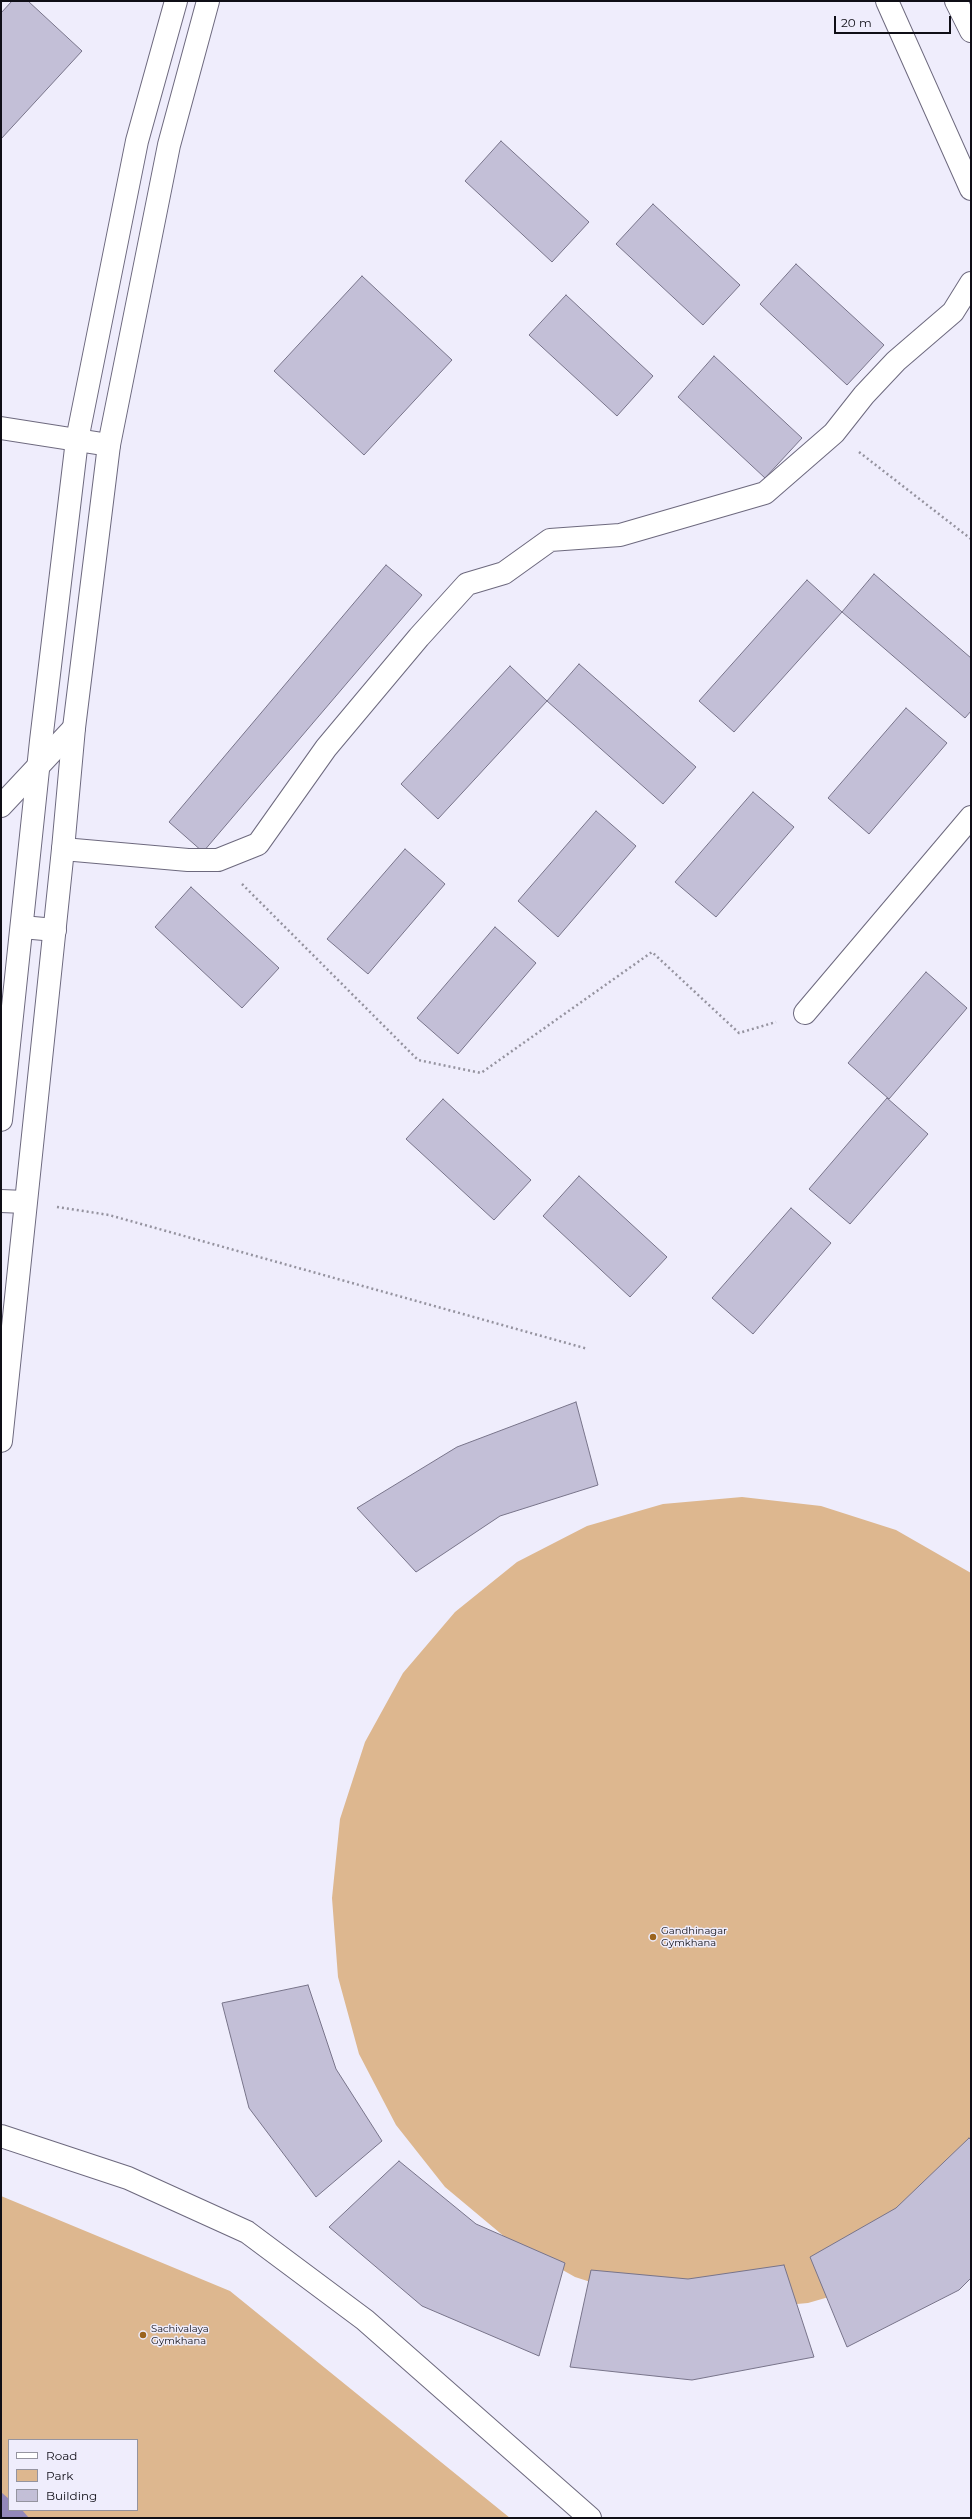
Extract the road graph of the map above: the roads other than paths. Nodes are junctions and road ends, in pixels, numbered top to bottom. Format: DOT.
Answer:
graph roads {
  1 [pos="176,1"];
  2 [pos="208,1"];
  3 [pos="887,1"];
  4 [pos="956,1"];
  5 [pos="971,31"];
  6 [pos="971,188"];
  7 [pos="971,283"];
  8 [pos="1,428"];
  9 [pos="77,440"];
  10 [pos="109,445"];
  11 [pos="74,728"];
  12 [pos="38,766"];
  13 [pos="1,806"];
  14 [pos="971,817"];
  15 [pos="63,849"];
  16 [pos="22,927"];
  17 [pos="55,930"];
  18 [pos="805,1013"];
  19 [pos="1,1120"];
  20 [pos="1,1201"];
  21 [pos="25,1202"];
  22 [pos="1,1441"];
  23 [pos="1,2136"];
  24 [pos="590,2518"];
  1 -- 9 [label="street"];
  2 -- 10 [label="street"];
  3 -- 6 [label="street"];
  4 -- 5 [label="street"];
  7 -- 15 [label="street"];
  8 -- 9 [label="street"];
  9 -- 10 [label="street"];
  9 -- 12 [label="street"];
  10 -- 11 [label="street"];
  11 -- 12 [label="street"];
  11 -- 15 [label="street"];
  12 -- 13 [label="street"];
  12 -- 16 [label="street"];
  14 -- 18 [label="street"];
  15 -- 17 [label="street"];
  16 -- 17 [label="street"];
  16 -- 19 [label="street"];
  17 -- 21 [label="street"];
  20 -- 21 [label="street"];
  21 -- 22 [label="street"];
  23 -- 24 [label="street"];
}
